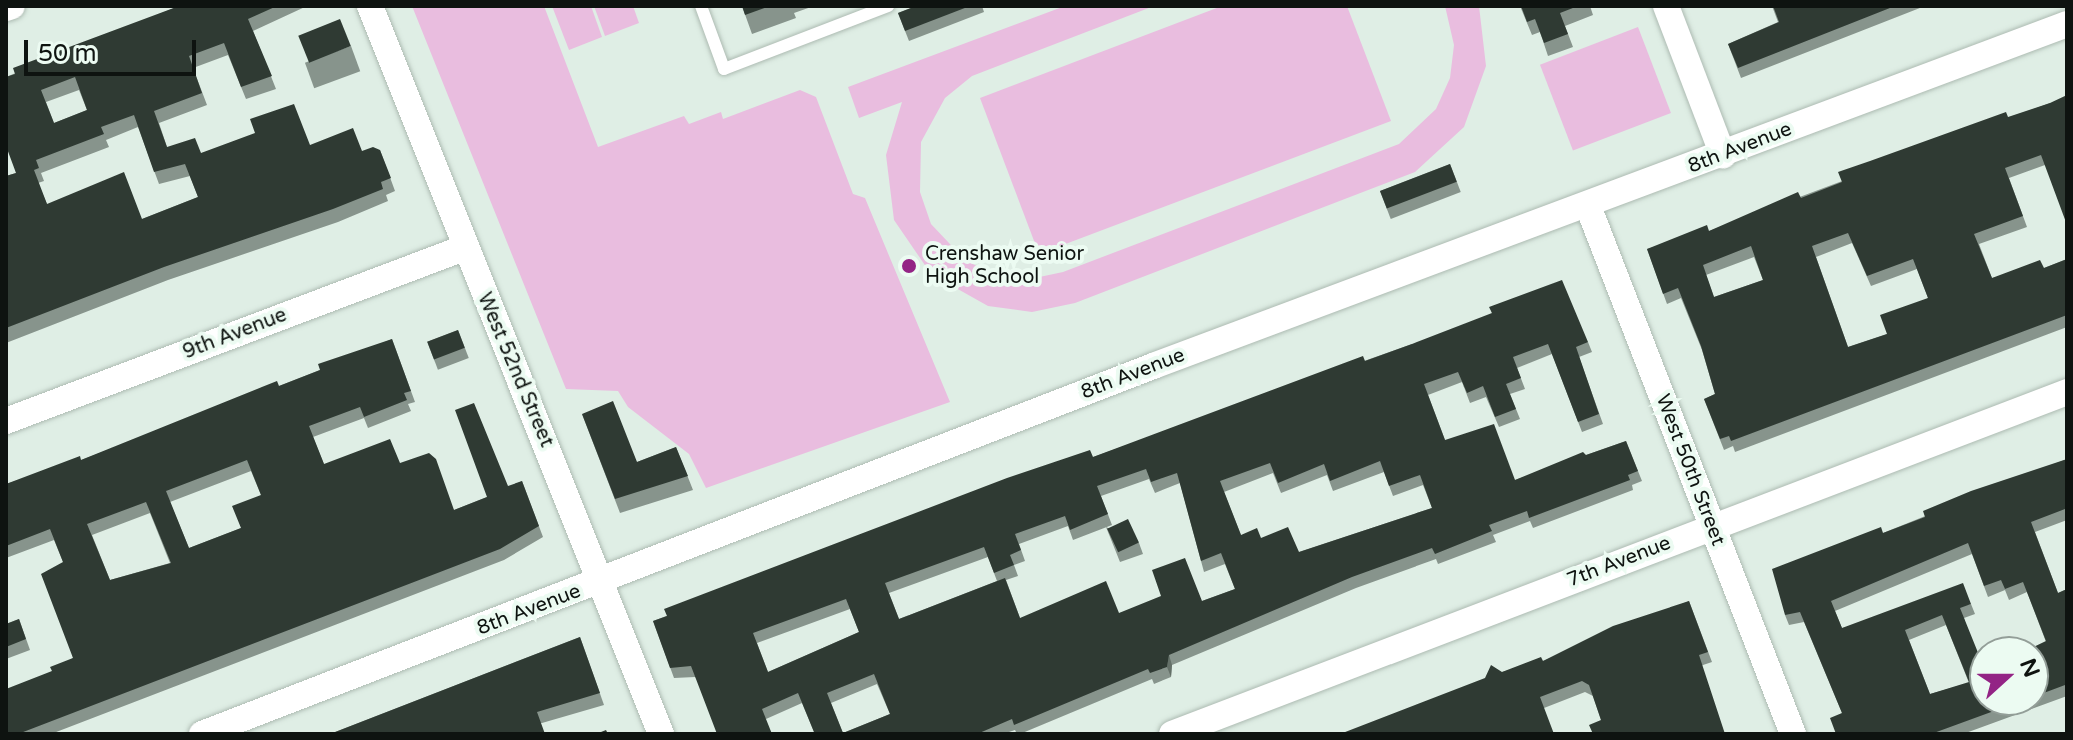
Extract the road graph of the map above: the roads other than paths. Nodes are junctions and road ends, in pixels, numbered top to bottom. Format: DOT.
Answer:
graph roads {
  1 [pos="12,6"];
  2 [pos="370,6"];
  3 [pos="701,6"];
  4 [pos="888,6"];
  5 [pos="1666,6"];
  6 [pos="6,8"];
  7 [pos="2067,24"];
  8 [pos="1723,155"];
  9 [pos="1588,206"];
  10 [pos="464,248"];
  11 [pos="2067,392"];
  12 [pos="6,421"];
  13 [pos="1713,527"];
  14 [pos="602,580"];
  15 [pos="202,734"];
  16 [pos="661,734"];
  17 [pos="1172,734"];
  18 [pos="1793,734"];
  1 -- 6 [label="street"];
  2 -- 10 [label="street, West 52nd Street"];
  3 -- 4 [label="lane"];
  5 -- 8 [label="street"];
  7 -- 8 [label="street, 8th Avenue"];
  8 -- 9 [label="street, 8th Avenue"];
  9 -- 13 [label="street, West 50th Street"];
  9 -- 14 [label="street, 8th Avenue"];
  10 -- 12 [label="street, 9th Avenue"];
  10 -- 14 [label="street, West 52nd Street"];
  11 -- 13 [label="street, 7th Avenue"];
  13 -- 17 [label="street, 7th Avenue"];
  13 -- 18 [label="street, West 50th Street"];
  14 -- 15 [label="street, 8th Avenue"];
  14 -- 16 [label="street, West 52nd Street"];
}
